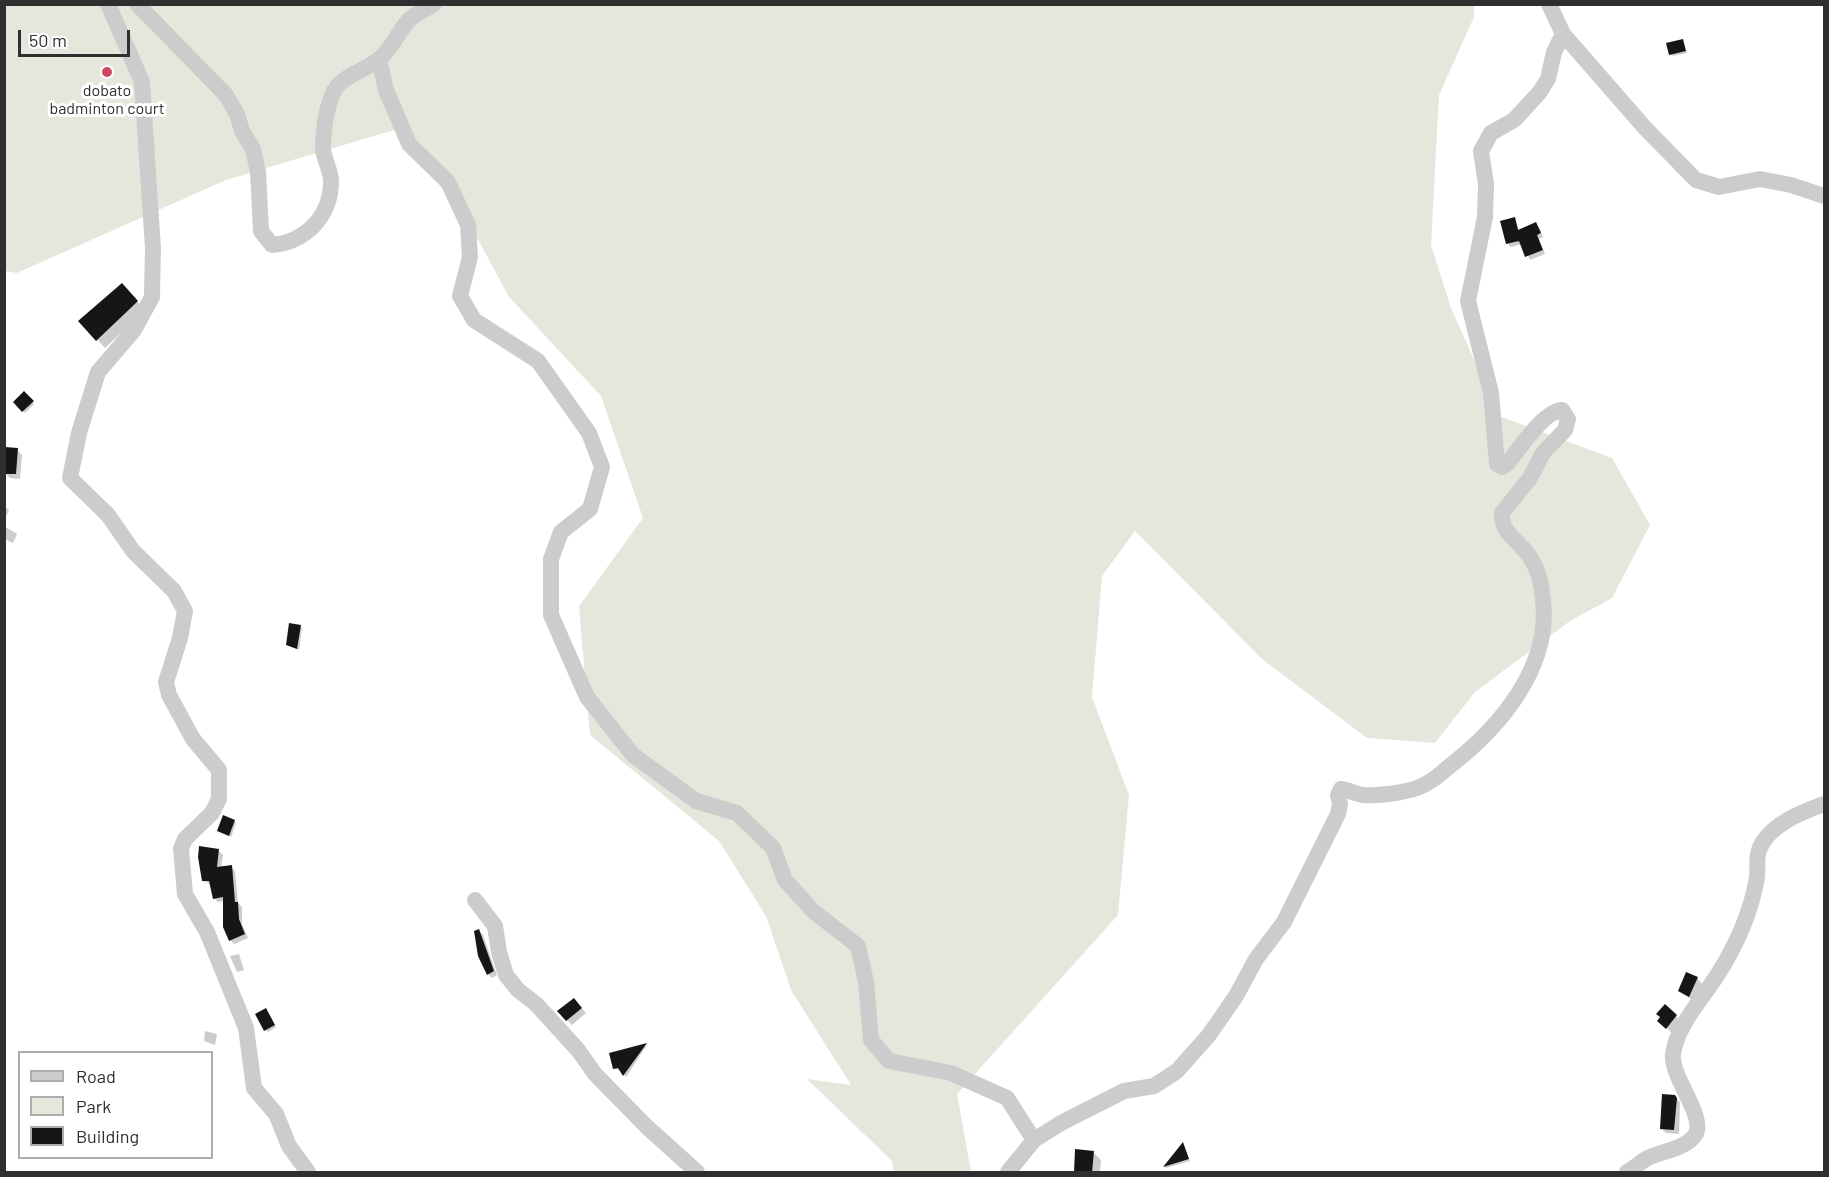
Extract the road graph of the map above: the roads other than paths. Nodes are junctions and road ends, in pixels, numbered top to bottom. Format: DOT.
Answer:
graph roads {
  1 [pos="108,4"];
  2 [pos="137,4"];
  3 [pos="434,4"];
  4 [pos="1549,4"];
  5 [pos="1563,34"];
  6 [pos="379,59"];
  7 [pos="1824,196"];
  8 [pos="1824,804"];
  9 [pos="475,900"];
  10 [pos="1035,1140"];
  11 [pos="308,1173"];
  12 [pos="697,1173"];
  13 [pos="1008,1173"];
  14 [pos="1627,1173"];
  1 -- 11 [label="street"];
  2 -- 6 [label="street"];
  3 -- 6 [label="street"];
  4 -- 5 [label="street"];
  5 -- 7 [label="street"];
  5 -- 10 [label="street"];
  6 -- 10 [label="street"];
  8 -- 14 [label="street"];
  9 -- 12 [label="street"];
  10 -- 13 [label="street"];
}
